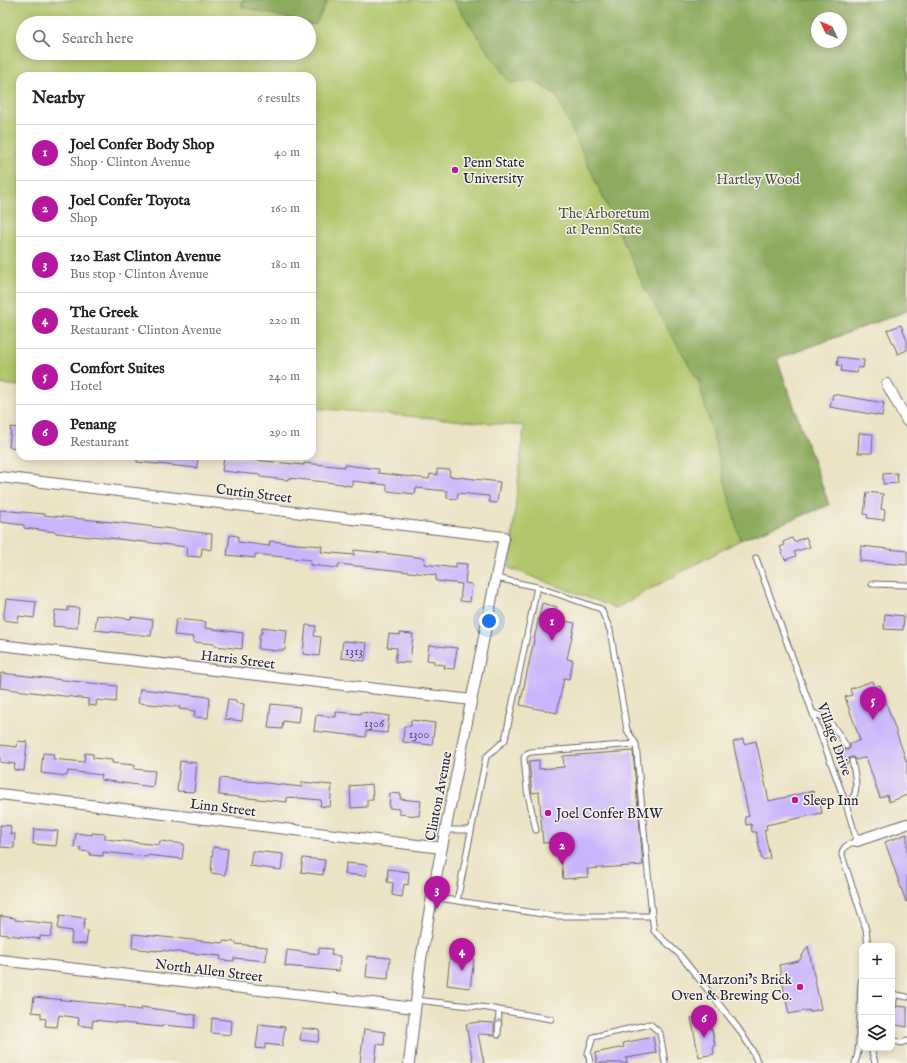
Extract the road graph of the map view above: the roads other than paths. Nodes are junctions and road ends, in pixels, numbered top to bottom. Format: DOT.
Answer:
graph roads {
  1 [pos="887,384"];
  2 [pos="907,422"];
  3 [pos="0,477"];
  4 [pos="504,537"];
  5 [pos="756,558"];
  6 [pos="496,578"];
  7 [pos="872,584"];
  8 [pos="907,586"];
  9 [pos="538,587"];
  10 [pos="0,645"];
  11 [pos="472,700"];
  12 [pos="813,713"];
  13 [pos="636,744"];
  14 [pos="846,746"];
  15 [pos="852,762"];
  16 [pos="0,794"];
  17 [pos="846,804"];
  18 [pos="907,824"];
  19 [pos="446,830"];
  20 [pos="471,830"];
  21 [pos="536,830"];
  22 [pos="857,841"];
  23 [pos="442,848"];
  24 [pos="432,897"];
  25 [pos="457,901"];
  26 [pos="652,916"];
  27 [pos="868,943"];
  28 [pos="0,960"];
  29 [pos="895,994"];
  30 [pos="907,997"];
  31 [pos="415,1004"];
  32 [pos="499,1010"];
  33 [pos="552,1019"];
  34 [pos="498,1035"];
  35 [pos="895,1041"];
  36 [pos="907,1041"];
  37 [pos="859,1047"];
  38 [pos="872,1051"];
  39 [pos="409,1063"];
  40 [pos="590,1063"];
  41 [pos="665,1063"];
  42 [pos="758,1063"];
  43 [pos="855,1063"];
  44 [pos="875,1063"];
  1 -- 2 [label="street"];
  3 -- 4 [label="street, Curtin Street"];
  4 -- 6 [label="street, Clinton Avenue"];
  5 -- 12 [label="lane, Village Drive"];
  6 -- 9 [label="lane"];
  6 -- 11 [label="street, Clinton Avenue"];
  7 -- 8 [label="lane"];
  9 -- 13 [label="lane"];
  9 -- 20 [label="lane"];
  10 -- 11 [label="street, Harris Street"];
  11 -- 19 [label="street, Clinton Avenue"];
  12 -- 14 [label="lane"];
  12 -- 17 [label="lane, Village Drive"];
  13 -- 21 [label="lane"];
  13 -- 26 [label="lane"];
  15 -- 17 [label="lane"];
  16 -- 23 [label="street, Linn Street"];
  17 -- 22 [label="lane, Village Drive"];
  18 -- 22 [label="street"];
  19 -- 20 [label="lane"];
  19 -- 23 [label="street, Clinton Avenue"];
  20 -- 25 [label="lane"];
  22 -- 27 [label="lane"];
  23 -- 24 [label="street, Clinton Avenue"];
  24 -- 25 [label="lane"];
  24 -- 31 [label="street, Clinton Avenue"];
  25 -- 26 [label="lane"];
  26 -- 42 [label="lane"];
  28 -- 31 [label="street, North Allen Street"];
  29 -- 30 [label="lane"];
  31 -- 32 [label="lane"];
  31 -- 39 [label="street, Clinton Avenue"];
  32 -- 33 [label="lane"];
  34 -- 32 [label="lane, one-way"];
  35 -- 36 [label="lane"];
  37 -- 43 [label="lane"];
  38 -- 44 [label="lane"];
  40 -- 41 [label="lane"];
}
